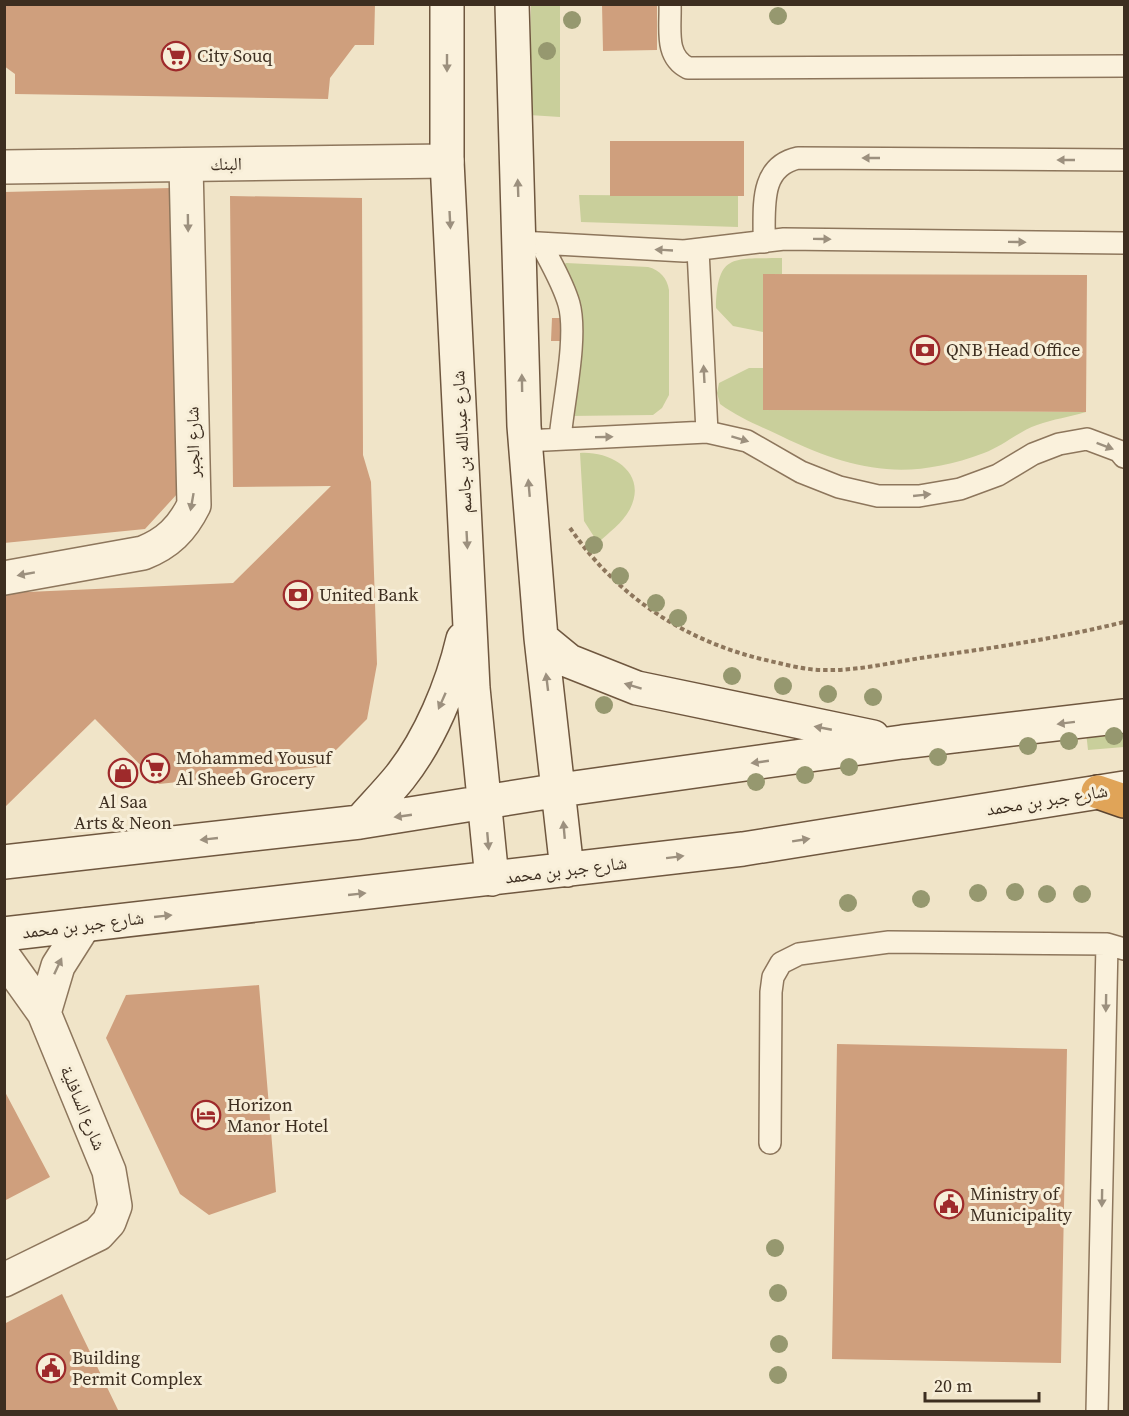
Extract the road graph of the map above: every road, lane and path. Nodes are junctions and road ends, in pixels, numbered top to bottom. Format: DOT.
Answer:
graph roads {
  1 [pos="447,4"];
  2 [pos="512,4"];
  3 [pos="670,4"];
  4 [pos="1125,66"];
  5 [pos="1125,160"];
  6 [pos="447,161"];
  7 [pos="186,165"];
  8 [pos="4,166"];
  9 [pos="764,242"];
  10 [pos="530,243"];
  11 [pos="1125,243"];
  12 [pos="698,250"];
  13 [pos="707,432"];
  14 [pos="560,439"];
  15 [pos="525,441"];
  16 [pos="1125,457"];
  17 [pos="565,520"];
  18 [pos="4,578"];
  19 [pos="470,605"];
  20 [pos="1125,622"];
  21 [pos="541,638"];
  22 [pos="1125,716"];
  23 [pos="902,742"];
  24 [pos="560,790"];
  25 [pos="1116,794"];
  26 [pos="485,804"];
  27 [pos="360,822"];
  28 [pos="4,862"];
  29 [pos="567,870"];
  30 [pos="492,879"];
  31 [pos="84,925"];
  32 [pos="4,934"];
  33 [pos="1116,946"];
  34 [pos="4,957"];
  35 [pos="44,1013"];
  36 [pos="770,1143"];
  37 [pos="4,1280"];
  38 [pos="1097,1412"];
  1 -- 6 [label="street, شارع عبدالله بن جاسم, one-way"];
  10 -- 2 [label="street, one-way"];
  3 -- 4 [label="lane"];
  5 -- 9 [label="lane, one-way"];
  6 -- 7 [label="street, البنك"];
  6 -- 19 [label="street, شارع عبدالله بن جاسم, one-way"];
  7 -- 8 [label="street, البنك"];
  7 -- 18 [label="street, شارع الجبر, one-way"];
  9 -- 11 [label="lane, one-way"];
  9 -- 12 [label="lane"];
  12 -- 10 [label="lane, one-way"];
  10 -- 14 [label="lane"];
  15 -- 10 [label="street, one-way"];
  13 -- 12 [label="lane, one-way"];
  14 -- 13 [label="lane, one-way"];
  13 -- 16 [label="lane, one-way"];
  14 -- 15 [label="lane"];
  21 -- 15 [label="street, one-way"];
  17 -- 20 [label="path"];
  19 -- 26 [label="street, شارع عبدالله بن جاسم"];
  19 -- 27 [label="street, one-way"];
  23 -- 21 [label="street, one-way"];
  24 -- 21 [label="street, one-way"];
  22 -- 23 [label="street, one-way"];
  23 -- 24 [label="street, one-way"];
  24 -- 26 [label="street"];
  29 -- 24 [label="street, one-way"];
  29 -- 25 [label="street, شارع جبر بن محمد, one-way"];
  26 -- 27 [label="street, one-way"];
  26 -- 30 [label="street, شارع عبدالله بن جاسم, one-way"];
  27 -- 28 [label="street, one-way"];
  29 -- 30 [label="street, شارع جبر بن محمد"];
  31 -- 30 [label="street, شارع جبر بن محمد, one-way"];
  31 -- 32 [label="street, شارع جبر بن محمد"];
  35 -- 31 [label="street, one-way"];
  33 -- 36 [label="lane"];
  33 -- 38 [label="lane, one-way"];
  34 -- 35 [label="street, شارع السافلية"];
  35 -- 37 [label="street, شارع السافلية"];
}
